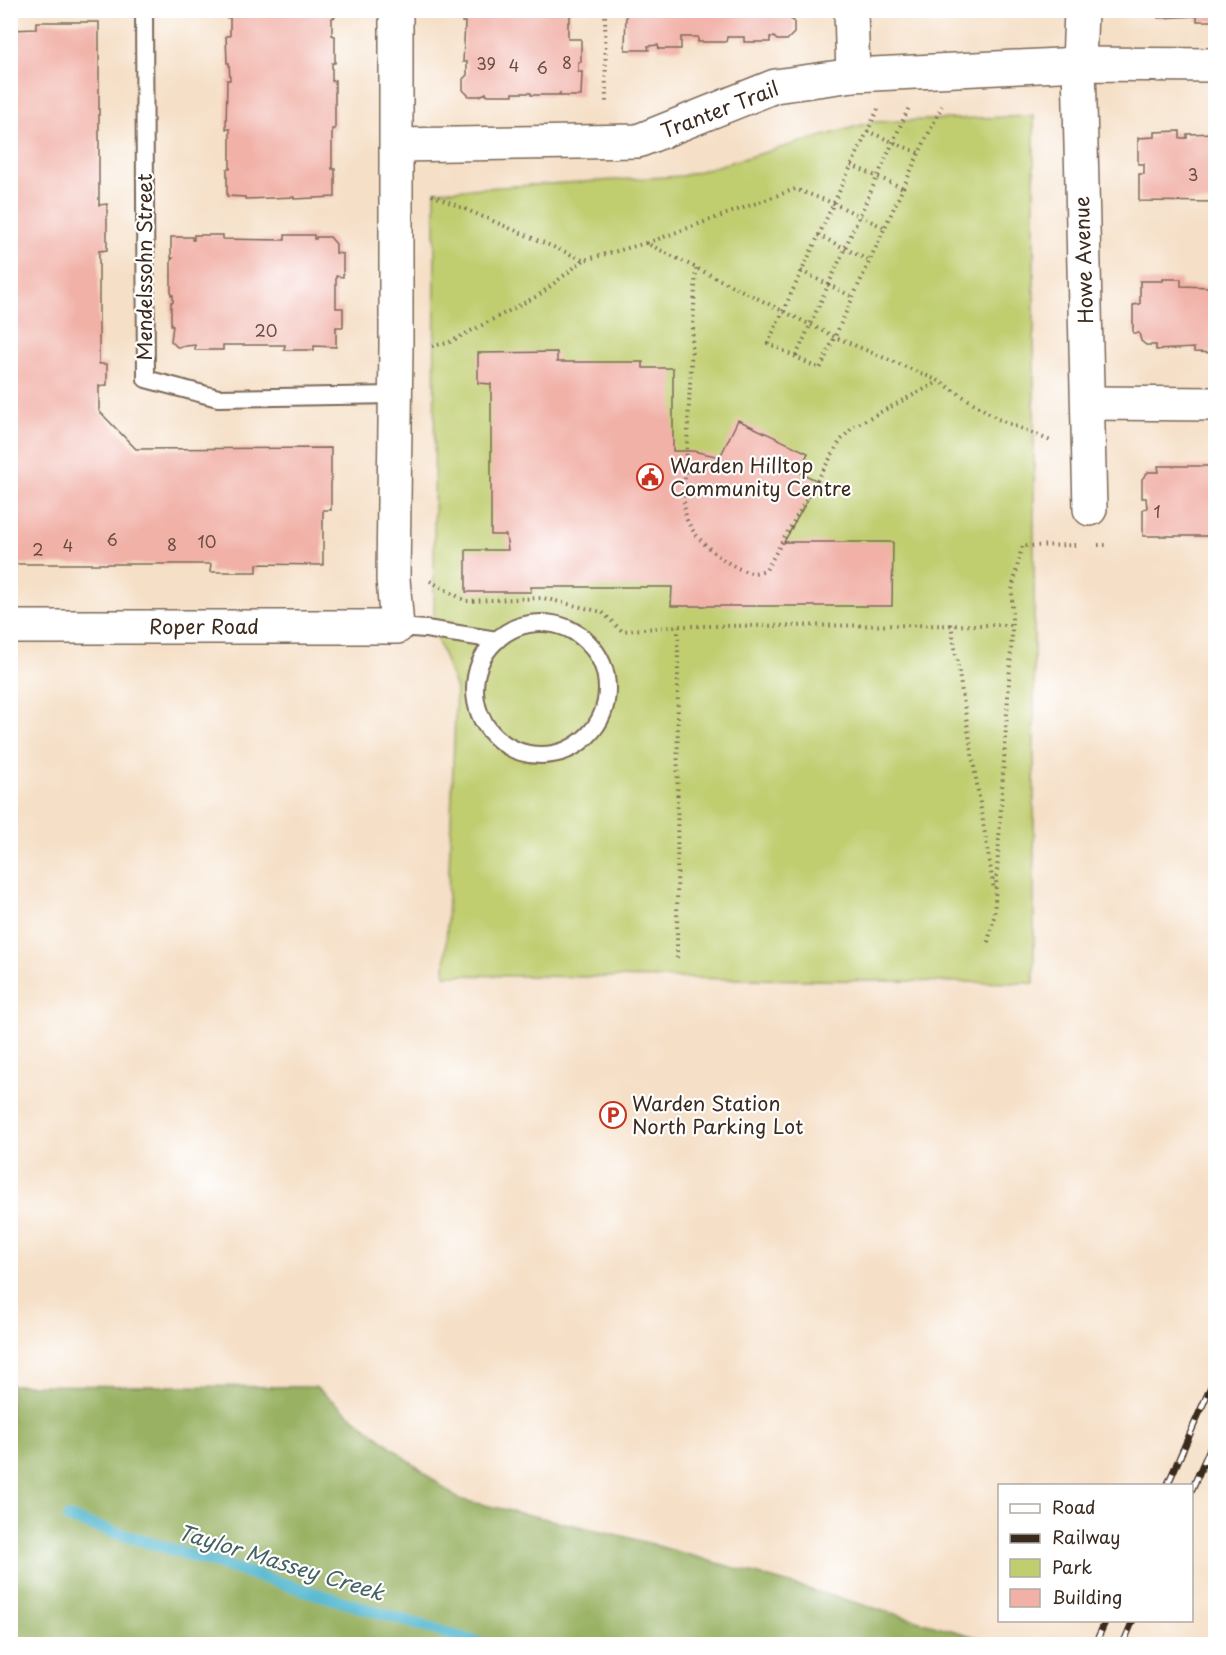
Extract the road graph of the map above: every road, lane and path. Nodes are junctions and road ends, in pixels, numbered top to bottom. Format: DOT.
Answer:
graph roads {
  1 [pos="144,10"];
  2 [pos="396,10"];
  3 [pos="605,10"];
  4 [pos="851,10"];
  5 [pos="1081,10"];
  6 [pos="1079,64"];
  7 [pos="1215,65"];
  8 [pos="853,75"];
  9 [pos="913,98"];
  10 [pos="946,99"];
  11 [pos="883,101"];
  12 [pos="606,106"];
  13 [pos="867,131"];
  14 [pos="892,142"];
  15 [pos="397,145"];
  16 [pos="919,153"];
  17 [pos="851,165"];
  18 [pos="876,176"];
  19 [pos="903,188"];
  20 [pos="431,194"];
  21 [pos="833,203"];
  22 [pos="859,215"];
  23 [pos="885,228"];
  24 [pos="818,235"];
  25 [pos="646,243"];
  26 [pos="844,248"];
  27 [pos="584,260"];
  28 [pos="870,261"];
  29 [pos="696,268"];
  30 [pos="801,271"];
  31 [pos="828,285"];
  32 [pos="853,297"];
  33 [pos="782,311"];
  34 [pos="810,325"];
  35 [pos="835,337"];
  36 [pos="425,348"];
  37 [pos="796,356"];
  38 [pos="939,381"];
  39 [pos="396,395"];
  40 [pos="1088,404"];
  41 [pos="1215,405"];
  42 [pos="1051,441"];
  43 [pos="1090,509"];
  44 [pos="1051,544"];
  45 [pos="424,577"];
  46 [pos="951,624"];
  47 [pos="1012,625"];
  48 [pos="678,626"];
  49 [pos="10,627"];
  50 [pos="398,627"];
  51 [pos="496,640"];
  52 [pos="995,898"];
  53 [pos="988,942"];
  54 [pos="677,958"];
  1 -- 39 [label="lane, Mendelssohn Street"];
  2 -- 15 [label="street"];
  3 -- 12 [label="path"];
  4 -- 8 [label="street"];
  5 -- 6 [label="street, Howe Avenue"];
  6 -- 7 [label="street, Tranter Trail"];
  6 -- 8 [label="street, Tranter Trail"];
  6 -- 40 [label="street, Howe Avenue"];
  8 -- 15 [label="street, Tranter Trail"];
  9 -- 14 [label="path"];
  10 -- 16 [label="path"];
  11 -- 13 [label="path"];
  13 -- 14 [label="path"];
  13 -- 17 [label="path"];
  14 -- 16 [label="path"];
  14 -- 18 [label="path"];
  15 -- 39 [label="street"];
  16 -- 19 [label="path"];
  17 -- 18 [label="path"];
  17 -- 21 [label="path"];
  18 -- 19 [label="path"];
  18 -- 22 [label="path"];
  19 -- 23 [label="path"];
  20 -- 27 [label="path"];
  21 -- 22 [label="path"];
  21 -- 24 [label="path"];
  21 -- 25 [label="path"];
  22 -- 23 [label="path"];
  22 -- 26 [label="path"];
  23 -- 28 [label="path"];
  24 -- 26 [label="path"];
  24 -- 30 [label="path"];
  25 -- 27 [label="path"];
  25 -- 29 [label="path"];
  26 -- 28 [label="path"];
  26 -- 31 [label="path"];
  27 -- 36 [label="path"];
  28 -- 32 [label="path"];
  29 -- 33 [label="path"];
  29 -- 38 [label="path"];
  30 -- 31 [label="path"];
  30 -- 33 [label="path"];
  31 -- 32 [label="path"];
  31 -- 34 [label="path"];
  32 -- 35 [label="path"];
  33 -- 34 [label="path"];
  33 -- 37 [label="path"];
  34 -- 35 [label="path"];
  34 -- 37 [label="path"];
  35 -- 37 [label="path"];
  35 -- 38 [label="path"];
  38 -- 42 [label="path"];
  39 -- 50 [label="street"];
  40 -- 41 [label="street"];
  40 -- 43 [label="street, Howe Avenue"];
  44 -- 47 [label="path"];
  45 -- 48 [label="path"];
  46 -- 47 [label="path"];
  46 -- 48 [label="path"];
  46 -- 52 [label="path"];
  47 -- 52 [label="path"];
  48 -- 54 [label="path"];
  49 -- 50 [label="street, Roper Road"];
  50 -- 51 [label="lane"];
  51 -- 51 [label="lane"];
  52 -- 53 [label="path"];
}
